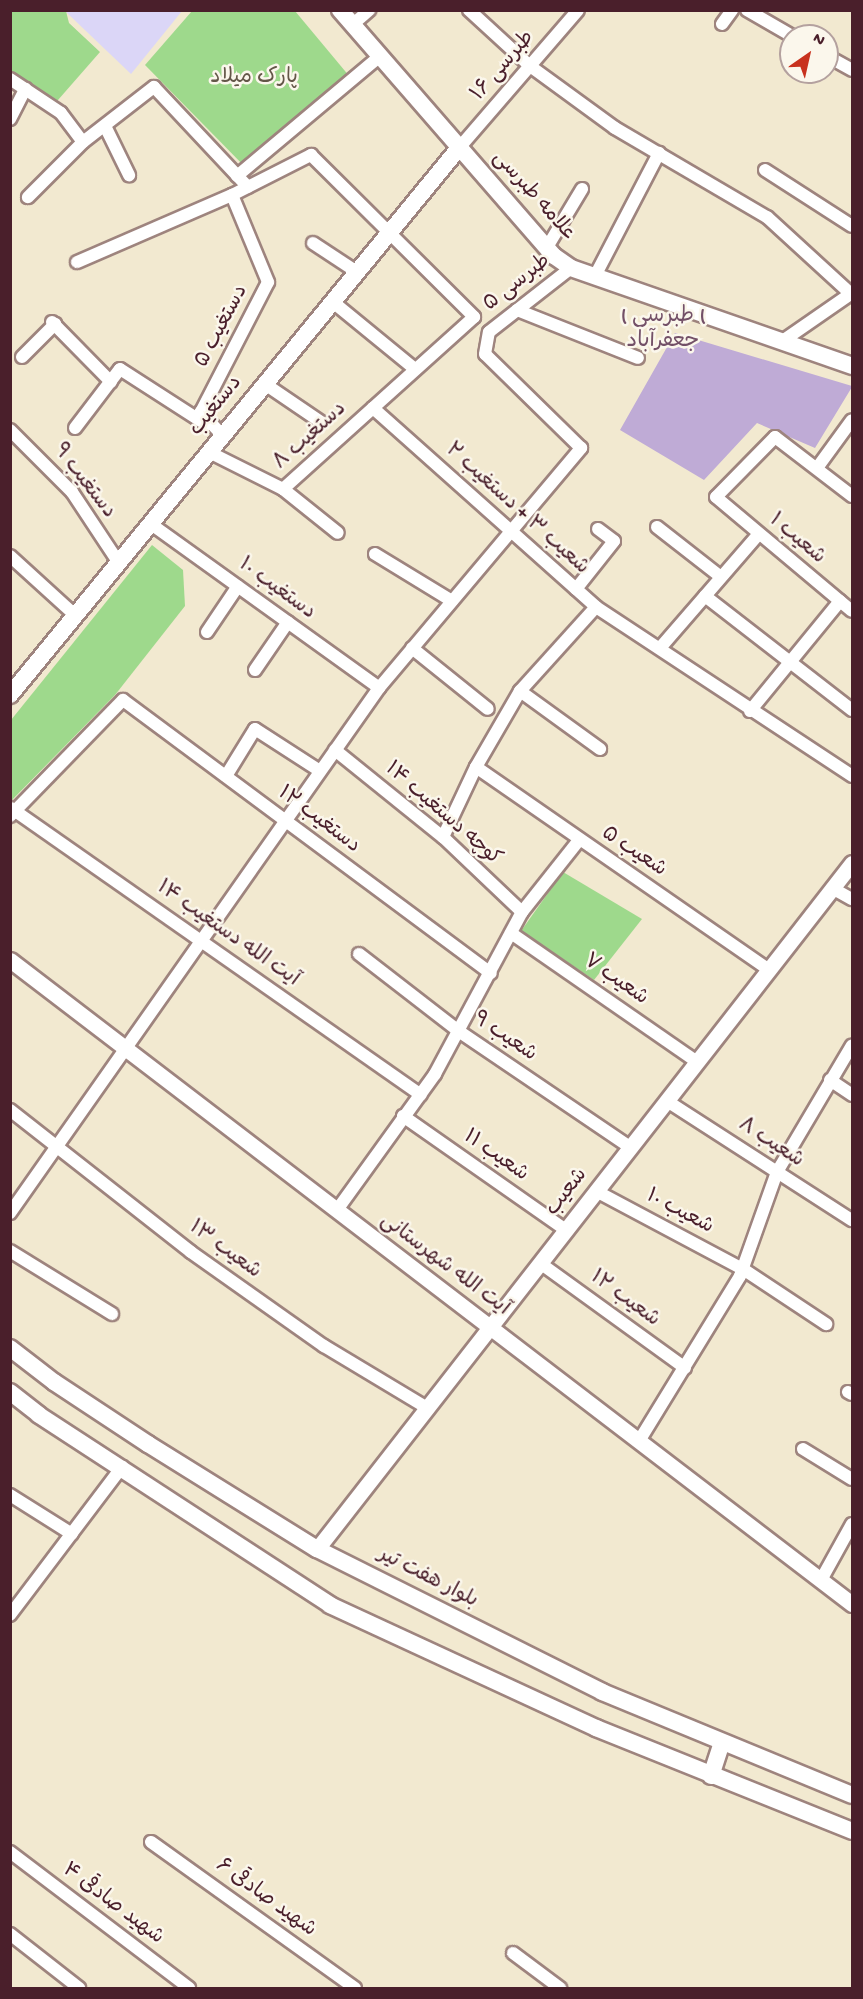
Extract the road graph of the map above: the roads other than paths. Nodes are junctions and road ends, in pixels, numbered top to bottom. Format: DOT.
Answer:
graph roads {
  1 [pos="340,10"];
  2 [pos="369,10"];
  3 [pos="470,10"];
  4 [pos="578,10"];
  5 [pos="732,10"];
  6 [pos="747,10"];
  7 [pos="722,24"];
  8 [pos="352,25"];
  9 [pos="779,28"];
  10 [pos="380,56"];
  11 [pos="530,66"];
  12 [pos="10,79"];
  13 [pos="25,89"];
  14 [pos="10,118"];
  15 [pos="105,126"];
  16 [pos="83,142"];
  17 [pos="459,148"];
  18 [pos="659,153"];
  19 [pos="765,170"];
  20 [pos="129,175"];
  21 [pos="237,176"];
  22 [pos="248,187"];
  23 [pos="582,189"];
  24 [pos="232,195"];
  25 [pos="28,197"];
  26 [pos="852,226"];
  27 [pos="390,232"];
  28 [pos="313,243"];
  29 [pos="546,249"];
  30 [pos="77,262"];
  31 [pos="571,268"];
  32 [pos="357,272"];
  33 [pos="595,276"];
  34 [pos="852,293"];
  35 [pos="333,302"];
  36 [pos="517,310"];
  37 [pos="474,316"];
  38 [pos="489,332"];
  39 [pos="784,340"];
  40 [pos="22,357"];
  41 [pos="638,358"];
  42 [pos="852,366"];
  43 [pos="415,369"];
  44 [pos="111,382"];
  45 [pos="265,384"];
  46 [pos="373,408"];
  47 [pos="852,420"];
  48 [pos="321,422"];
  49 [pos="75,428"];
  50 [pos="10,430"];
  51 [pos="220,434"];
  52 [pos="209,452"];
  53 [pos="817,468"];
  54 [pos="283,489"];
  55 [pos="852,496"];
  56 [pos="151,524"];
  57 [pos="657,527"];
  58 [pos="598,529"];
  59 [pos="510,532"];
  60 [pos="338,533"];
  61 [pos="758,535"];
  62 [pos="375,554"];
  63 [pos="10,556"];
  64 [pos="118,564"];
  65 [pos="721,577"];
  66 [pos="238,586"];
  67 [pos="576,589"];
  68 [pos="705,596"];
  69 [pos="452,601"];
  70 [pos="840,601"];
  71 [pos="596,607"];
  72 [pos="852,611"];
  73 [pos="76,616"];
  74 [pos="288,622"];
  75 [pos="207,632"];
  76 [pos="412,648"];
  77 [pos="660,648"];
  78 [pos="790,662"];
  79 [pos="255,670"];
  80 [pos="379,688"];
  81 [pos="520,691"];
  82 [pos="10,695"];
  83 [pos="488,709"];
  84 [pos="852,710"];
  85 [pos="750,711"];
  86 [pos="600,749"];
  87 [pos="335,750"];
  88 [pos="476,767"];
  89 [pos="320,771"];
  90 [pos="226,776"];
  91 [pos="852,776"];
  92 [pos="12,812"];
  93 [pos="285,821"];
  94 [pos="443,837"];
  95 [pos="579,840"];
  96 [pos="852,863"];
  97 [pos="832,888"];
  98 [pos="852,900"];
  99 [pos="522,912"];
  100 [pos="511,933"];
  101 [pos="201,941"];
  102 [pos="359,954"];
  103 [pos="10,960"];
  104 [pos="769,969"];
  105 [pos="491,973"];
  106 [pos="460,1032"];
  107 [pos="852,1045"];
  108 [pos="126,1049"];
  109 [pos="697,1062"];
  110 [pos="830,1080"];
  111 [pos="421,1095"];
  112 [pos="852,1095"];
  113 [pos="667,1101"];
  114 [pos="10,1110"];
  115 [pos="403,1116"];
  116 [pos="630,1147"];
  117 [pos="56,1148"];
  118 [pos="777,1172"];
  119 [pos="596,1191"];
  120 [pos="337,1210"];
  121 [pos="10,1213"];
  122 [pos="852,1220"];
  123 [pos="566,1230"];
  124 [pos="10,1251"];
  125 [pos="540,1263"];
  126 [pos="743,1269"];
  127 [pos="112,1314"];
  128 [pos="826,1324"];
  129 [pos="490,1327"];
  130 [pos="10,1348"];
  131 [pos="685,1368"];
  132 [pos="10,1392"];
  133 [pos="427,1408"];
  134 [pos="639,1441"];
  135 [pos="802,1449"];
  136 [pos="122,1467"];
  137 [pos="852,1479"];
  138 [pos="10,1495"];
  139 [pos="852,1524"];
  140 [pos="72,1534"];
  141 [pos="317,1549"];
  142 [pos="821,1580"];
  143 [pos="852,1604"];
  144 [pos="10,1615"];
  145 [pos="722,1743"];
  146 [pos="711,1776"];
  147 [pos="852,1795"];
  148 [pos="852,1831"];
  149 [pos="151,1842"];
  150 [pos="10,1852"];
  151 [pos="10,1934"];
  152 [pos="513,1953"];
  153 [pos="79,1989"];
  154 [pos="189,1989"];
  155 [pos="355,1989"];
  156 [pos="560,1989"];
  1 -- 8 [label="main road, علامه طبرسی"];
  2 -- 8 [label="street"];
  3 -- 11 [label="street"];
  4 -- 11 [label="street, طبرسی ۱۶"];
  5 -- 7 [label="street"];
  6 -- 9 [label="street"];
  8 -- 10 [label="main road, علامه طبرسی"];
  10 -- 17 [label="main road, علامه طبرسی"];
  10 -- 21 [label="street"];
  11 -- 17 [label="street, طبرسی ۱۶"];
  11 -- 18 [label="street"];
  12 -- 13 [label="street"];
  13 -- 14 [label="street"];
  13 -- 16 [label="street"];
  15 -- 16 [label="street"];
  15 -- 20 [label="street"];
  15 -- 21 [label="street"];
  16 -- 25 [label="street"];
  17 -- 27 [label="main road, دستغیب"];
  17 -- 29 [label="main road, علامه طبرسی"];
  18 -- 33 [label="street"];
  18 -- 34 [label="street"];
  19 -- 26 [label="street"];
  21 -- 22 [label="street"];
  22 -- 24 [label="street"];
  22 -- 27 [label="street"];
  23 -- 29 [label="street"];
  24 -- 30 [label="street"];
  24 -- 51 [label="street, دستغیب ۵"];
  27 -- 32 [label="main road, دستغیب"];
  27 -- 37 [label="street"];
  28 -- 32 [label="street"];
  29 -- 31 [label="main road, علامه طبرسی"];
  31 -- 33 [label="main road, علامه طبرسی"];
  31 -- 36 [label="street, طبرسی ۵"];
  32 -- 35 [label="main road, دستغیب"];
  33 -- 39 [label="main road, علامه طبرسی"];
  34 -- 39 [label="street"];
  35 -- 43 [label="street"];
  35 -- 45 [label="main road, دستغیب"];
  36 -- 38 [label="street, طبرسی ۵"];
  36 -- 41 [label="street"];
  37 -- 38 [label="street"];
  37 -- 43 [label="street"];
  38 -- 59 [label="street"];
  39 -- 42 [label="main road, علامه طبرسی"];
  40 -- 44 [label="street"];
  43 -- 46 [label="street"];
  44 -- 49 [label="street"];
  44 -- 51 [label="street"];
  45 -- 48 [label="street"];
  45 -- 51 [label="main road, دستغیب"];
  46 -- 54 [label="street, دستغیب ۸"];
  46 -- 59 [label="street, شعیب ۳ + دستغیب ۲"];
  47 -- 53 [label="street"];
  50 -- 64 [label="street, دستغیب ۹"];
  51 -- 52 [label="main road, دستغیب"];
  52 -- 54 [label="street, دستغیب ۸"];
  52 -- 56 [label="main road, دستغیب"];
  53 -- 55 [label="street"];
  53 -- 61 [label="street, شعیب ۱"];
  54 -- 60 [label="street"];
  56 -- 64 [label="main road, دستغیب"];
  56 -- 66 [label="street, دستغیب ۱۰"];
  57 -- 65 [label="street"];
  58 -- 67 [label="street"];
  59 -- 67 [label="street, شعیب ۳ + دستغیب ۲"];
  59 -- 69 [label="street"];
  61 -- 65 [label="street"];
  61 -- 70 [label="street, شعیب ۱"];
  62 -- 69 [label="street"];
  63 -- 73 [label="street"];
  64 -- 73 [label="main road, دستغیب"];
  65 -- 68 [label="street"];
  66 -- 74 [label="street, دستغیب ۱۰"];
  66 -- 75 [label="street"];
  67 -- 71 [label="street, شعیب ۳ + دستغیب ۲"];
  68 -- 77 [label="street"];
  68 -- 78 [label="street"];
  69 -- 76 [label="street"];
  70 -- 72 [label="street, شعیب ۱"];
  70 -- 78 [label="street"];
  71 -- 77 [label="street, شعیب ۳ + دستغیب ۲"];
  71 -- 81 [label="street"];
  73 -- 82 [label="main road, دستغیب"];
  74 -- 79 [label="street"];
  74 -- 80 [label="street, دستغیب ۱۰"];
  76 -- 80 [label="street"];
  76 -- 83 [label="street"];
  77 -- 85 [label="street, شعیب ۳ + دستغیب ۲"];
  78 -- 84 [label="street"];
  78 -- 85 [label="street"];
  80 -- 87 [label="street"];
  81 -- 86 [label="street"];
  81 -- 88 [label="street"];
  85 -- 91 [label="street, شعیب ۳ + دستغیب ۲"];
  87 -- 89 [label="street"];
  87 -- 94 [label="street, کوچه دستغیب ۱۴"];
  88 -- 94 [label="street"];
  88 -- 95 [label="street, شعیب ۵"];
  89 -- 90 [label="street"];
  89 -- 93 [label="street"];
  90 -- 92 [label="street, دستغیب ۱۲"];
  90 -- 93 [label="street, دستغیب ۱۲"];
  92 -- 101 [label="street, آیت الله دستغیب ۱۴"];
  93 -- 101 [label="street"];
  93 -- 105 [label="street, دستغیب ۱۲"];
  94 -- 99 [label="street, کوچه دستغیب ۱۴"];
  95 -- 99 [label="street"];
  95 -- 104 [label="street, شعیب ۵"];
  96 -- 97 [label="street, شعیب"];
  97 -- 98 [label="street"];
  97 -- 104 [label="street, شعیب"];
  99 -- 100 [label="street"];
  100 -- 105 [label="street"];
  100 -- 109 [label="street, شعیب ۷"];
  101 -- 108 [label="street"];
  101 -- 111 [label="street, آیت الله دستغیب ۱۴"];
  102 -- 106 [label="street, شعیب ۹"];
  103 -- 108 [label="street, آیت الله شهرستانی"];
  104 -- 109 [label="street, شعیب"];
  105 -- 106 [label="street"];
  106 -- 111 [label="street"];
  106 -- 116 [label="street, شعیب ۹"];
  107 -- 110 [label="street"];
  108 -- 117 [label="street"];
  108 -- 120 [label="street, آیت الله شهرستانی"];
  109 -- 113 [label="street, شعیب"];
  110 -- 112 [label="street"];
  110 -- 118 [label="street"];
  111 -- 115 [label="street"];
  113 -- 116 [label="street, شعیب"];
  113 -- 118 [label="street, شعیب ۸"];
  114 -- 117 [label="street, شعیب ۱۳"];
  115 -- 120 [label="street"];
  115 -- 123 [label="street, شعیب ۱۱"];
  116 -- 119 [label="street, شعیب"];
  117 -- 121 [label="street"];
  117 -- 133 [label="street, شعیب ۱۳"];
  118 -- 122 [label="street, شعیب ۸"];
  118 -- 126 [label="street"];
  119 -- 123 [label="street, شعیب"];
  119 -- 126 [label="street, شعیب ۱۰"];
  120 -- 129 [label="street, آیت الله شهرستانی"];
  123 -- 125 [label="street, شعیب"];
  124 -- 127 [label="street"];
  125 -- 129 [label="street, شعیب"];
  125 -- 131 [label="street, شعیب ۱۲"];
  126 -- 128 [label="street, شعیب ۱۰"];
  126 -- 131 [label="street"];
  129 -- 133 [label="street, شعیب"];
  129 -- 134 [label="street, آیت الله شهرستانی"];
  130 -- 141 [label="main road, بلوار هفت تیر"];
  131 -- 134 [label="street"];
  132 -- 136 [label="main road"];
  133 -- 141 [label="street, شعیب"];
  134 -- 142 [label="street, آیت الله شهرستانی"];
  135 -- 137 [label="street"];
  136 -- 140 [label="street"];
  136 -- 146 [label="main road"];
  138 -- 140 [label="street"];
  139 -- 142 [label="street"];
  140 -- 144 [label="street"];
  141 -- 145 [label="main road, بلوار هفت تیر"];
  142 -- 143 [label="street, آیت الله شهرستانی"];
  145 -- 146 [label="main road"];
  145 -- 147 [label="main road, بلوار هفت تیر"];
  146 -- 148 [label="main road"];
  149 -- 155 [label="street, شهید صادقی ۶"];
  150 -- 154 [label="street, شهید صادقی ۴"];
  151 -- 153 [label="street"];
  152 -- 156 [label="street"];
}
